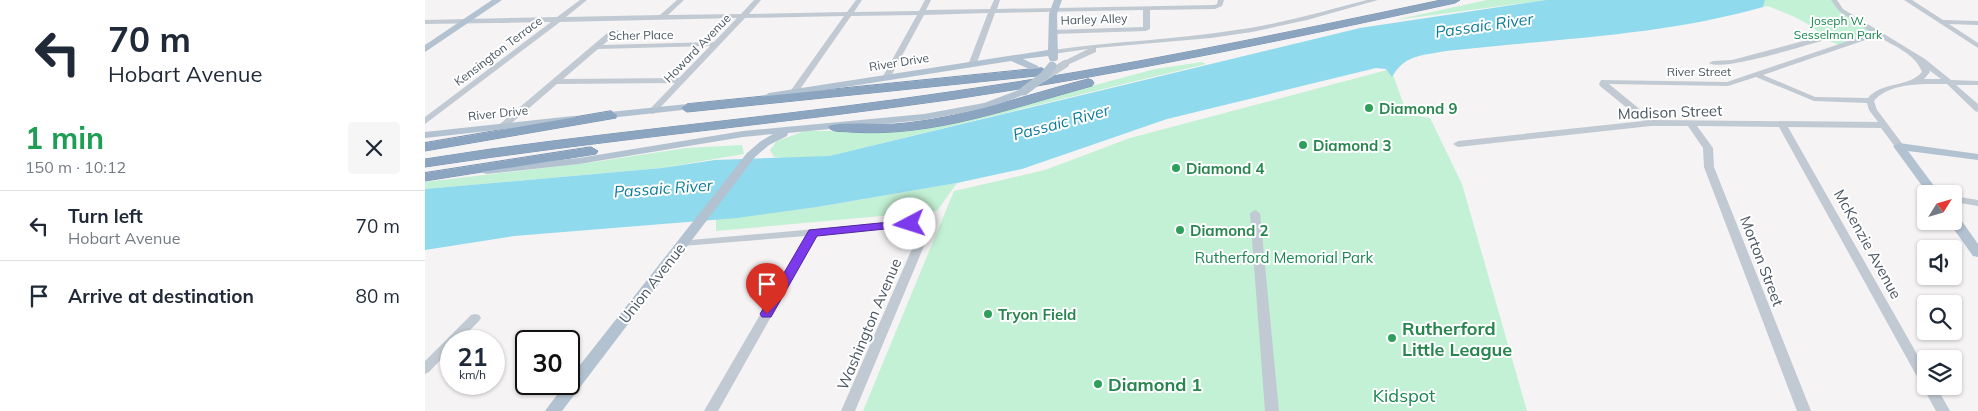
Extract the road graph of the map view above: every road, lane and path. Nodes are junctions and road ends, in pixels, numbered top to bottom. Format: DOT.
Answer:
graph roads {
  1 [pos="499,0"];
  2 [pos="584,0"];
  3 [pos="681,0"];
  4 [pos="757,0"];
  5 [pos="859,0"];
  6 [pos="928,0"];
  7 [pos="997,0"];
  8 [pos="1058,0"];
  9 [pos="1139,0"];
  10 [pos="1221,0"];
  11 [pos="1375,0"];
  12 [pos="1427,0"];
  13 [pos="1455,0"];
  14 [pos="1834,0"];
  15 [pos="1907,0"];
  16 [pos="1361,2"];
  17 [pos="1143,8"];
  18 [pos="1055,10"];
  19 [pos="993,12"];
  20 [pos="921,13"];
  21 [pos="849,14"];
  22 [pos="742,16"];
  23 [pos="661,18"];
  24 [pos="558,20"];
  25 [pos="467,21"];
  26 [pos="425,22"];
  27 [pos="1941,22"];
  28 [pos="1978,23"];
  29 [pos="1315,30"];
  30 [pos="615,31"];
  31 [pos="1053,32"];
  32 [pos="1879,33"];
  33 [pos="1822,38"];
  34 [pos="1137,42"];
  35 [pos="716,44"];
  36 [pos="1978,46"];
  37 [pos="597,47"];
  38 [pos="425,49"];
  39 [pos="1781,49"];
  40 [pos="1053,52"];
  41 [pos="1916,57"];
  42 [pos="1801,58"];
  43 [pos="996,61"];
  44 [pos="1713,63"];
  45 [pos="972,64"];
  46 [pos="1086,67"];
  47 [pos="1755,74"];
  48 [pos="886,78"];
  49 [pos="682,80"];
  50 [pos="1040,80"];
  51 [pos="1912,81"];
  52 [pos="555,82"];
  53 [pos="1950,82"];
  54 [pos="1978,83"];
  55 [pos="1024,91"];
  56 [pos="793,93"];
  57 [pos="1871,101"];
  58 [pos="687,108"];
  59 [pos="1978,109"];
  60 [pos="652,111"];
  61 [pos="817,114"];
  62 [pos="611,116"];
  63 [pos="425,121"];
  64 [pos="1651,123"];
  65 [pos="1690,124"];
  66 [pos="1782,124"];
  67 [pos="1884,125"];
  68 [pos="503,126"];
  69 [pos="835,127"];
  70 [pos="803,128"];
  71 [pos="425,135"];
  72 [pos="688,142"];
  73 [pos="1458,144"];
  74 [pos="1899,146"];
  75 [pos="425,147"];
  76 [pos="425,155"];
  77 [pos="751,156"];
  78 [pos="1978,157"];
  79 [pos="425,163"];
  80 [pos="425,177"];
  81 [pos="1927,185"];
  82 [pos="1963,200"];
  83 [pos="1978,203"];
  84 [pos="1255,213"];
  85 [pos="1961,230"];
  86 [pos="813,233"];
  87 [pos="683,243"];
  88 [pos="1978,253"];
  89 [pos="475,318"];
  90 [pos="464,330"];
  91 [pos="440,354"];
  92 [pos="1917,365"];
  93 [pos="425,369"];
  94 [pos="1934,395"];
  95 [pos="553,411"];
  96 [pos="711,411"];
  97 [pos="848,411"];
  98 [pos="1272,411"];
  99 [pos="1804,411"];
  100 [pos="1943,411"];
  1 -- 25 [label="main road"];
  2 -- 24 [label="street, Kensington Terrace"];
  3 -- 23 [label="street"];
  4 -- 22 [label="street, Howard Avenue"];
  5 -- 21 [label="street"];
  6 -- 20 [label="street"];
  7 -- 19 [label="street"];
  8 -- 18 [label="main road"];
  9 -- 17 [label="street"];
  10 -- 17 [label="street"];
  11 -- 16 [label="street, River Drive"];
  12 -- 46 [label="highway"];
  13 -- 29 [label="highway"];
  14 -- 32 [label="street"];
  15 -- 27 [label="street"];
  16 -- 34 [label="street, River Drive"];
  17 -- 18 [label="street"];
  17 -- 31 [label="street, Harley Alley"];
  18 -- 19 [label="street"];
  18 -- 31 [label="main road"];
  19 -- 20 [label="street"];
  19 -- 45 [label="street"];
  20 -- 21 [label="street"];
  20 -- 48 [label="street"];
  21 -- 22 [label="street"];
  21 -- 56 [label="street"];
  22 -- 23 [label="street"];
  22 -- 35 [label="street, Howard Avenue"];
  23 -- 24 [label="street"];
  24 -- 25 [label="street"];
  24 -- 63 [label="street, Kensington Terrace"];
  25 -- 26 [label="street"];
  25 -- 38 [label="main road"];
  27 -- 28 [label="street"];
  27 -- 36 [label="street"];
  29 -- 61 [label="highway"];
  29 -- 69 [label="highway"];
  30 -- 37 [label="street"];
  31 -- 40 [label="main road"];
  32 -- 41 [label="street"];
  32 -- 42 [label="street, River Street"];
  33 -- 39 [label="street"];
  34 -- 40 [label="street, River Drive"];
  34 -- 50 [label="street, bridge"];
  35 -- 37 [label="street, Scher Place"];
  35 -- 49 [label="street, Howard Avenue"];
  37 -- 52 [label="street"];
  39 -- 42 [label="street"];
  39 -- 44 [label="street"];
  40 -- 43 [label="main road, River Drive"];
  40 -- 50 [label="main road, bridge"];
  41 -- 51 [label="street"];
  41 -- 53 [label="street"];
  42 -- 47 [label="street, River Street"];
  43 -- 45 [label="main road, River Drive"];
  43 -- 55 [label="main road, bridge"];
  45 -- 48 [label="main road, River Drive"];
  46 -- 58 [label="highway"];
  46 -- 76 [label="highway"];
  47 -- 57 [label="street"];
  47 -- 64 [label="street, River Street"];
  48 -- 56 [label="main road, River Drive"];
  49 -- 52 [label="street"];
  49 -- 60 [label="street, Howard Avenue"];
  50 -- 55 [label="main road, bridge"];
  51 -- 53 [label="street"];
  51 -- 57 [label="street"];
  52 -- 68 [label="street"];
  53 -- 54 [label="street"];
  53 -- 59 [label="street"];
  55 -- 69 [label="main road"];
  56 -- 58 [label="main road, River Drive"];
  57 -- 67 [label="street"];
  58 -- 60 [label="main road, River Drive"];
  60 -- 62 [label="main road, River Drive"];
  61 -- 79 [label="highway"];
  61 -- 80 [label="highway"];
  62 -- 68 [label="main road, River Drive"];
  62 -- 75 [label="highway"];
  64 -- 65 [label="street, Madison Street"];
  64 -- 73 [label="street, Madison Street"];
  65 -- 66 [label="street, Madison Street"];
  65 -- 99 [label="street, Morton Street"];
  66 -- 67 [label="street, Madison Street"];
  66 -- 92 [label="street, McKenzie Avenue"];
  67 -- 74 [label="street"];
  68 -- 71 [label="main road, River Drive"];
  69 -- 70 [label="main road"];
  70 -- 72 [label="main road"];
  70 -- 77 [label="main road, Union Avenue"];
  72 -- 77 [label="main road"];
  72 -- 80 [label="main road"];
  74 -- 78 [label="main road"];
  74 -- 81 [label="main road"];
  77 -- 87 [label="main road, Union Avenue"];
  82 -- 83 [label="street"];
  84 -- 98 [label="street"];
  85 -- 88 [label="main road"];
  86 -- 87 [label="street"];
  86 -- 96 [label="street"];
  86 -- 97 [label="street, Washington Avenue"];
  87 -- 95 [label="main road, Union Avenue"];
  89 -- 90 [label="street"];
  91 -- 93 [label="street"];
  94 -- 100 [label="street"];
}
